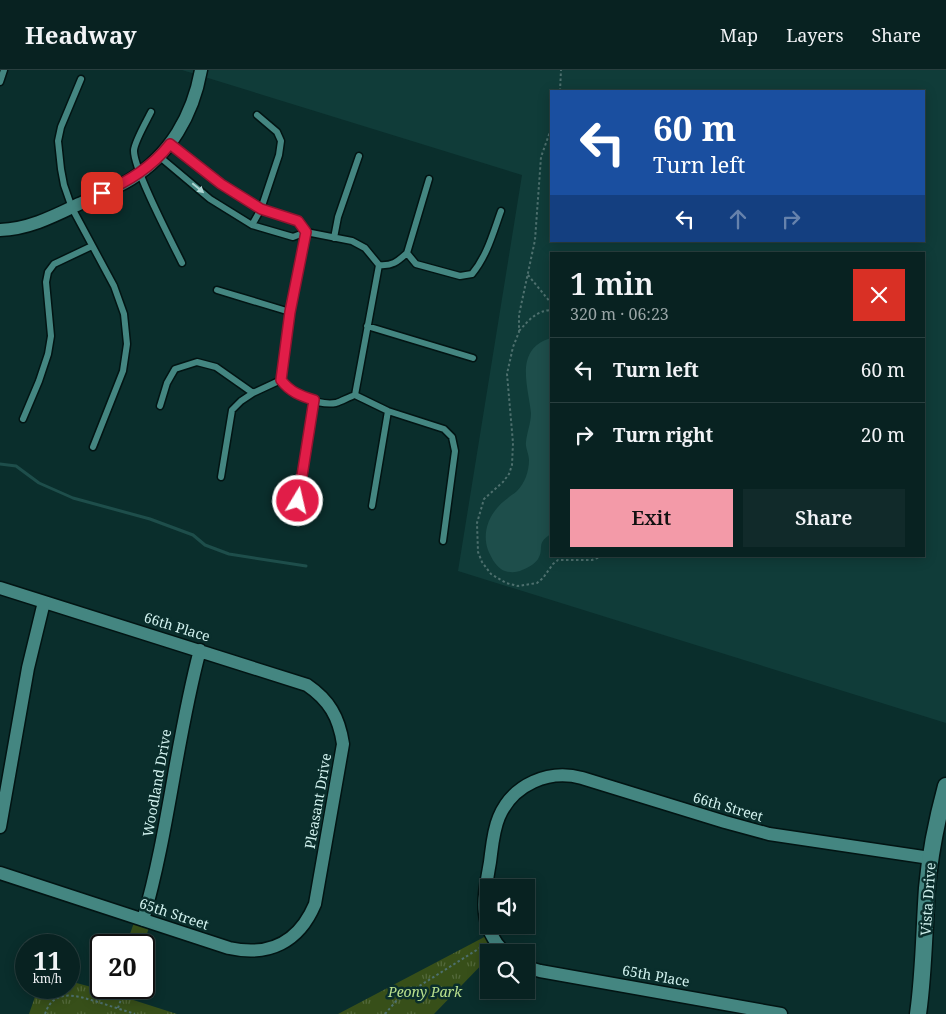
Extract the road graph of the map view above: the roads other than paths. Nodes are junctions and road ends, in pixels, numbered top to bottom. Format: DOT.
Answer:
graph roads {
  1 [pos="4,70"];
  2 [pos="201,70"];
  3 [pos="81,79"];
  4 [pos="0,82"];
  5 [pos="151,112"];
  6 [pos="257,115"];
  7 [pos="170,144"];
  8 [pos="359,156"];
  9 [pos="160,157"];
  10 [pos="143,170"];
  11 [pos="430,180"];
  12 [pos="72,208"];
  13 [pos="261,209"];
  14 [pos="501,211"];
  15 [pos="252,225"];
  16 [pos="0,230"];
  17 [pos="306,232"];
  18 [pos="334,238"];
  19 [pos="92,246"];
  20 [pos="407,253"];
  21 [pos="182,263"];
  22 [pos="379,264"];
  23 [pos="217,290"];
  24 [pos="290,312"];
  25 [pos="367,326"];
  26 [pos="473,358"];
  27 [pos="281,380"];
  28 [pos="253,392"];
  29 [pos="354,395"];
  30 [pos="314,400"];
  31 [pos="160,406"];
  32 [pos="388,411"];
  33 [pos="23,418"];
  34 [pos="93,448"];
  35 [pos="221,477"];
  36 [pos="298,501"];
  37 [pos="372,506"];
  38 [pos="443,541"];
  39 [pos="0,588"];
  40 [pos="44,602"];
  41 [pos="200,650"];
  42 [pos="334,713"];
  43 [pos="946,786"];
  44 [pos="0,827"];
  45 [pos="930,858"];
  46 [pos="0,873"];
  47 [pos="317,895"];
  48 [pos="143,920"];
  49 [pos="498,944"];
  50 [pos="535,970"];
  51 [pos="782,1014"];
  52 [pos="918,1014"];
  1 -- 4 [label="lane"];
  2 -- 7 [label="street"];
  3 -- 12 [label="lane"];
  5 -- 10 [label="lane"];
  6 -- 13 [label="lane"];
  7 -- 9 [label="street"];
  7 -- 13 [label="lane"];
  8 -- 18 [label="lane"];
  9 -- 10 [label="street"];
  9 -- 15 [label="lane, one-way"];
  10 -- 12 [label="street"];
  10 -- 21 [label="lane"];
  11 -- 20 [label="lane"];
  12 -- 16 [label="street"];
  12 -- 19 [label="lane"];
  13 -- 15 [label="lane"];
  13 -- 17 [label="lane"];
  14 -- 20 [label="lane"];
  15 -- 17 [label="lane"];
  17 -- 18 [label="lane"];
  17 -- 24 [label="lane"];
  18 -- 22 [label="lane"];
  19 -- 33 [label="lane"];
  19 -- 34 [label="lane"];
  20 -- 22 [label="lane"];
  22 -- 25 [label="lane"];
  23 -- 24 [label="lane"];
  24 -- 27 [label="lane"];
  25 -- 26 [label="lane"];
  25 -- 29 [label="lane"];
  27 -- 28 [label="lane"];
  27 -- 30 [label="lane"];
  28 -- 31 [label="lane"];
  28 -- 35 [label="lane"];
  29 -- 30 [label="lane"];
  29 -- 32 [label="lane"];
  30 -- 36 [label="lane"];
  32 -- 37 [label="lane"];
  32 -- 38 [label="lane"];
  39 -- 40 [label="street, 66th Place"];
  40 -- 41 [label="street, 66th Place"];
  40 -- 44 [label="street"];
  41 -- 42 [label="street, 66th Place"];
  41 -- 48 [label="street, Woodland Drive"];
  42 -- 47 [label="street, Pleasant Drive"];
  43 -- 45 [label="street, Vista Drive"];
  45 -- 49 [label="street, 66th Street"];
  45 -- 52 [label="street, Vista Drive"];
  46 -- 48 [label="street, 65th Street"];
  47 -- 48 [label="street, 65th Street"];
  50 -- 51 [label="street, 65th Place"];
}
